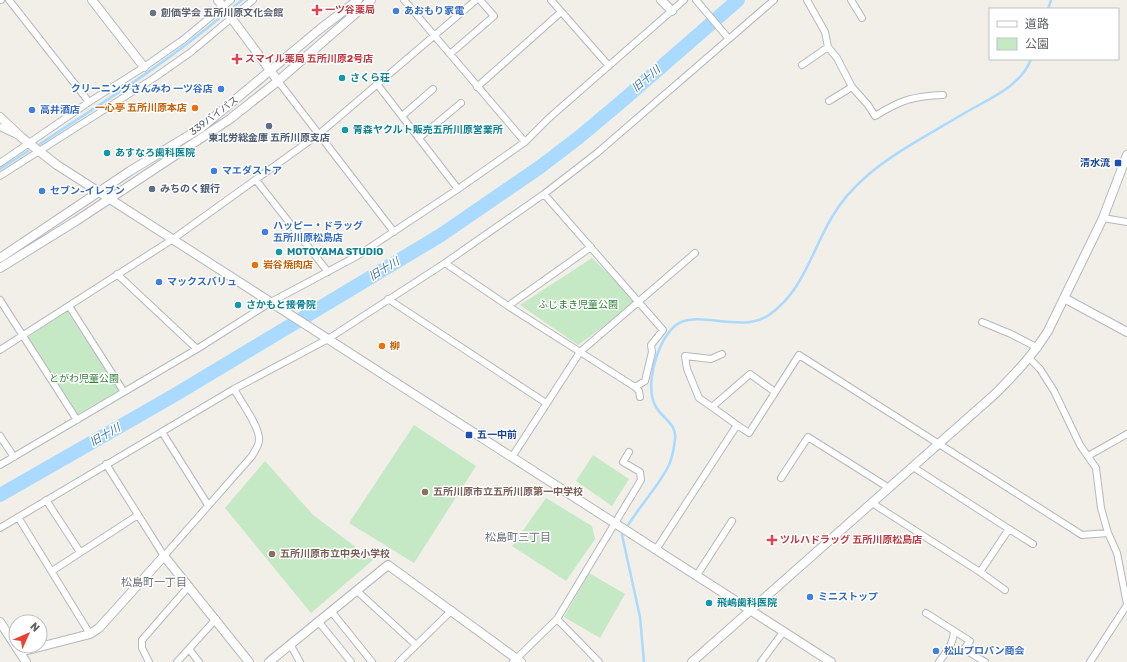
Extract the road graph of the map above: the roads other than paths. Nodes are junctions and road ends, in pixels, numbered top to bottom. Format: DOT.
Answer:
graph roads {
  1 [pos="9,0"];
  2 [pos="92,0"];
  3 [pos="218,0"];
  4 [pos="231,0"];
  5 [pos="252,0"];
  6 [pos="358,0"];
  7 [pos="371,0"];
  8 [pos="404,0"];
  9 [pos="476,0"];
  10 [pos="480,0"];
  11 [pos="551,0"];
  12 [pos="661,0"];
  13 [pos="684,0"];
  14 [pos="774,0"];
  15 [pos="807,0"];
  16 [pos="850,0"];
  17 [pos="698,2"];
  18 [pos="223,7"];
  19 [pos="672,11"];
  20 [pos="561,12"];
  21 [pos="231,18"];
  22 [pos="862,18"];
  23 [pos="434,35"];
  24 [pos="728,37"];
  25 [pos="828,47"];
  26 [pos="450,54"];
  27 [pos="802,65"];
  28 [pos="609,66"];
  29 [pos="144,67"];
  30 [pos="270,71"];
  31 [pos="278,81"];
  32 [pos="377,84"];
  33 [pos="478,87"];
  34 [pos="852,87"];
  35 [pos="433,90"];
  36 [pos="943,95"];
  37 [pos="829,100"];
  38 [pos="89,102"];
  39 [pos="462,103"];
  40 [pos="402,116"];
  41 [pos="0,117"];
  42 [pos="0,127"];
  43 [pos="318,134"];
  44 [pos="21,137"];
  45 [pos="419,138"];
  46 [pos="525,142"];
  47 [pos="29,144"];
  48 [pos="38,151"];
  49 [pos="1127,155"];
  50 [pos="0,163"];
  51 [pos="0,176"];
  52 [pos="256,180"];
  53 [pos="458,189"];
  54 [pos="100,192"];
  55 [pos="544,194"];
  56 [pos="109,198"];
  57 [pos="1103,218"];
  58 [pos="1127,222"];
  59 [pos="394,232"];
  60 [pos="173,239"];
  61 [pos="591,247"];
  62 [pos="695,253"];
  63 [pos="0,258"];
  64 [pos="445,263"];
  65 [pos="0,268"];
  66 [pos="328,272"];
  67 [pos="117,274"];
  68 [pos="1064,298"];
  69 [pos="388,299"];
  70 [pos="0,300"];
  71 [pos="271,302"];
  72 [pos="637,302"];
  73 [pos="69,306"];
  74 [pos="508,306"];
  75 [pos="982,322"];
  76 [pos="1127,332"];
  77 [pos="23,335"];
  78 [pos="325,338"];
  79 [pos="1038,348"];
  80 [pos="197,349"];
  81 [pos="0,350"];
  82 [pos="580,352"];
  83 [pos="722,354"];
  84 [pos="1030,358"];
  85 [pos="635,387"];
  86 [pos="234,390"];
  87 [pos="124,392"];
  88 [pos="775,392"];
  89 [pos="640,397"];
  90 [pos="546,402"];
  91 [pos="712,407"];
  92 [pos="78,420"];
  93 [pos="737,425"];
  94 [pos="162,432"];
  95 [pos="1127,434"];
  96 [pos="0,436"];
  97 [pos="939,443"];
  98 [pos="629,452"];
  99 [pos="1088,456"];
  100 [pos="14,457"];
  101 [pos="512,457"];
  102 [pos="106,464"];
  103 [pos="0,465"];
  104 [pos="912,467"];
  105 [pos="781,478"];
  106 [pos="889,488"];
  107 [pos="46,500"];
  108 [pos="872,503"];
  109 [pos="208,505"];
  110 [pos="138,515"];
  111 [pos="18,517"];
  112 [pos="732,521"];
  113 [pos="617,523"];
  114 [pos="0,528"];
  115 [pos="1008,529"];
  116 [pos="1108,534"];
  117 [pos="1033,544"];
  118 [pos="657,548"];
  119 [pos="80,552"];
  120 [pos="164,556"];
  121 [pos="52,571"];
  122 [pos="980,572"];
  123 [pos="697,575"];
  124 [pos="189,586"];
  125 [pos="1005,590"];
  126 [pos="357,591"];
  127 [pos="1127,604"];
  128 [pos="452,610"];
  129 [pos="751,610"];
  130 [pos="331,612"];
  131 [pos="926,613"];
  132 [pos="216,619"];
  133 [pos="557,619"];
  134 [pos="318,621"];
  135 [pos="0,622"];
  136 [pos="784,631"];
  137 [pos="954,631"];
  138 [pos="8,634"];
  139 [pos="90,634"];
  140 [pos="290,644"];
  141 [pos="48,645"];
  142 [pos="416,645"];
  143 [pos="189,650"];
  144 [pos="763,660"];
  145 [pos="517,661"];
  146 [pos="149,662"];
  147 [pos="177,662"];
  148 [pos="199,662"];
  149 [pos="249,662"];
  150 [pos="269,662"];
  151 [pos="300,662"];
  152 [pos="351,662"];
  153 [pos="372,662"];
  154 [pos="399,662"];
  155 [pos="599,662"];
  156 [pos="692,662"];
  157 [pos="772,662"];
  158 [pos="831,662"];
  159 [pos="939,662"];
  160 [pos="985,662"];
  161 [pos="1090,662"];
  1 -- 38 [label="street"];
  2 -- 29 [label="street"];
  3 -- 18 [label="street"];
  4 -- 18 [label="street"];
  5 -- 21 [label="street"];
  6 -- 30 [label="street, 339バイパス"];
  7 -- 31 [label="street"];
  8 -- 23 [label="street"];
  9 -- 23 [label="street"];
  10 -- 26 [label="street"];
  11 -- 20 [label="street"];
  12 -- 19 [label="street"];
  13 -- 19 [label="street"];
  14 -- 24 [label="street"];
  15 -- 25 [label="street"];
  16 -- 22 [label="street"];
  17 -- 24 [label="street"];
  18 -- 21 [label="street"];
  18 -- 29 [label="street"];
  19 -- 28 [label="street"];
  20 -- 28 [label="street"];
  20 -- 33 [label="street"];
  21 -- 30 [label="street"];
  21 -- 48 [label="street"];
  23 -- 26 [label="street"];
  23 -- 32 [label="street"];
  24 -- 55 [label="street"];
  25 -- 27 [label="street"];
  25 -- 34 [label="street"];
  26 -- 33 [label="street"];
  28 -- 46 [label="street"];
  29 -- 38 [label="street"];
  30 -- 31 [label="street"];
  30 -- 54 [label="street, 339バイパス"];
  31 -- 43 [label="street"];
  31 -- 56 [label="street"];
  32 -- 40 [label="street"];
  32 -- 43 [label="street"];
  33 -- 46 [label="street"];
  34 -- 36 [label="street"];
  34 -- 37 [label="street"];
  35 -- 40 [label="street"];
  38 -- 47 [label="street"];
  39 -- 45 [label="street"];
  40 -- 45 [label="street"];
  41 -- 44 [label="street"];
  42 -- 44 [label="street"];
  43 -- 52 [label="street"];
  43 -- 59 [label="street"];
  44 -- 47 [label="street"];
  45 -- 53 [label="street"];
  46 -- 53 [label="street"];
  47 -- 48 [label="street"];
  47 -- 50 [label="street"];
  48 -- 51 [label="street"];
  48 -- 54 [label="street"];
  49 -- 57 [label="street"];
  52 -- 60 [label="street"];
  52 -- 66 [label="street"];
  53 -- 59 [label="street"];
  54 -- 56 [label="street"];
  54 -- 63 [label="street, 339バイパス"];
  55 -- 61 [label="street"];
  55 -- 64 [label="street"];
  56 -- 60 [label="street"];
  56 -- 65 [label="street"];
  57 -- 58 [label="street"];
  57 -- 68 [label="street"];
  59 -- 66 [label="street"];
  60 -- 67 [label="street"];
  60 -- 71 [label="street"];
  61 -- 72 [label="street"];
  61 -- 74 [label="street"];
  62 -- 72 [label="street"];
  64 -- 69 [label="street"];
  64 -- 74 [label="street"];
  66 -- 71 [label="street"];
  67 -- 73 [label="street"];
  67 -- 80 [label="street"];
  68 -- 76 [label="street"];
  68 -- 79 [label="street"];
  69 -- 78 [label="street"];
  69 -- 90 [label="street"];
  70 -- 77 [label="street"];
  71 -- 78 [label="street"];
  71 -- 80 [label="street"];
  72 -- 82 [label="street"];
  72 -- 85 [label="street"];
  73 -- 77 [label="street"];
  73 -- 87 [label="street"];
  74 -- 82 [label="street"];
  75 -- 79 [label="street"];
  77 -- 81 [label="street"];
  77 -- 92 [label="street"];
  78 -- 86 [label="street"];
  78 -- 101 [label="street"];
  79 -- 84 [label="street"];
  80 -- 87 [label="street"];
  82 -- 85 [label="street"];
  82 -- 90 [label="street"];
  83 -- 91 [label="street"];
  84 -- 97 [label="street"];
  84 -- 99 [label="street"];
  85 -- 89 [label="street"];
  86 -- 94 [label="street"];
  86 -- 109 [label="street"];
  87 -- 92 [label="street"];
  88 -- 91 [label="street"];
  88 -- 93 [label="street"];
  88 -- 97 [label="street"];
  90 -- 101 [label="street"];
  91 -- 93 [label="street"];
  92 -- 100 [label="street"];
  93 -- 118 [label="street"];
  94 -- 102 [label="street"];
  94 -- 109 [label="street"];
  95 -- 99 [label="street"];
  96 -- 100 [label="street"];
  97 -- 104 [label="street"];
  97 -- 116 [label="street"];
  98 -- 113 [label="street"];
  99 -- 116 [label="street"];
  100 -- 103 [label="street"];
  101 -- 113 [label="street"];
  102 -- 107 [label="street"];
  102 -- 110 [label="street"];
  104 -- 106 [label="street"];
  104 -- 115 [label="street"];
  105 -- 106 [label="street"];
  106 -- 108 [label="street"];
  107 -- 111 [label="street"];
  107 -- 119 [label="street"];
  108 -- 122 [label="street"];
  108 -- 129 [label="street"];
  109 -- 120 [label="street"];
  110 -- 119 [label="street"];
  110 -- 120 [label="street"];
  111 -- 114 [label="street"];
  111 -- 121 [label="street"];
  112 -- 123 [label="street"];
  113 -- 118 [label="street"];
  113 -- 133 [label="street"];
  115 -- 117 [label="street"];
  115 -- 122 [label="street"];
  116 -- 127 [label="street"];
  118 -- 123 [label="street"];
  119 -- 121 [label="street"];
  120 -- 124 [label="street"];
  120 -- 139 [label="street"];
  121 -- 139 [label="street"];
  122 -- 125 [label="street"];
  123 -- 129 [label="street"];
  124 -- 132 [label="street"];
  124 -- 146 [label="street"];
  126 -- 128 [label="street"];
  126 -- 130 [label="street"];
  126 -- 142 [label="street"];
  127 -- 161 [label="street"];
  128 -- 142 [label="street"];
  128 -- 145 [label="street"];
  129 -- 136 [label="street"];
  129 -- 156 [label="street"];
  130 -- 134 [label="street"];
  130 -- 153 [label="street"];
  131 -- 137 [label="street"];
  132 -- 143 [label="street"];
  132 -- 149 [label="street"];
  133 -- 145 [label="street"];
  133 -- 155 [label="street"];
  134 -- 140 [label="street"];
  134 -- 152 [label="street"];
  135 -- 138 [label="street"];
  136 -- 144 [label="street"];
  136 -- 158 [label="street"];
  137 -- 159 [label="street"];
  137 -- 160 [label="street"];
  139 -- 141 [label="street"];
  140 -- 150 [label="street"];
  140 -- 151 [label="street"];
  142 -- 154 [label="street"];
  143 -- 147 [label="street"];
  143 -- 148 [label="street"];
  144 -- 157 [label="street"];
}
